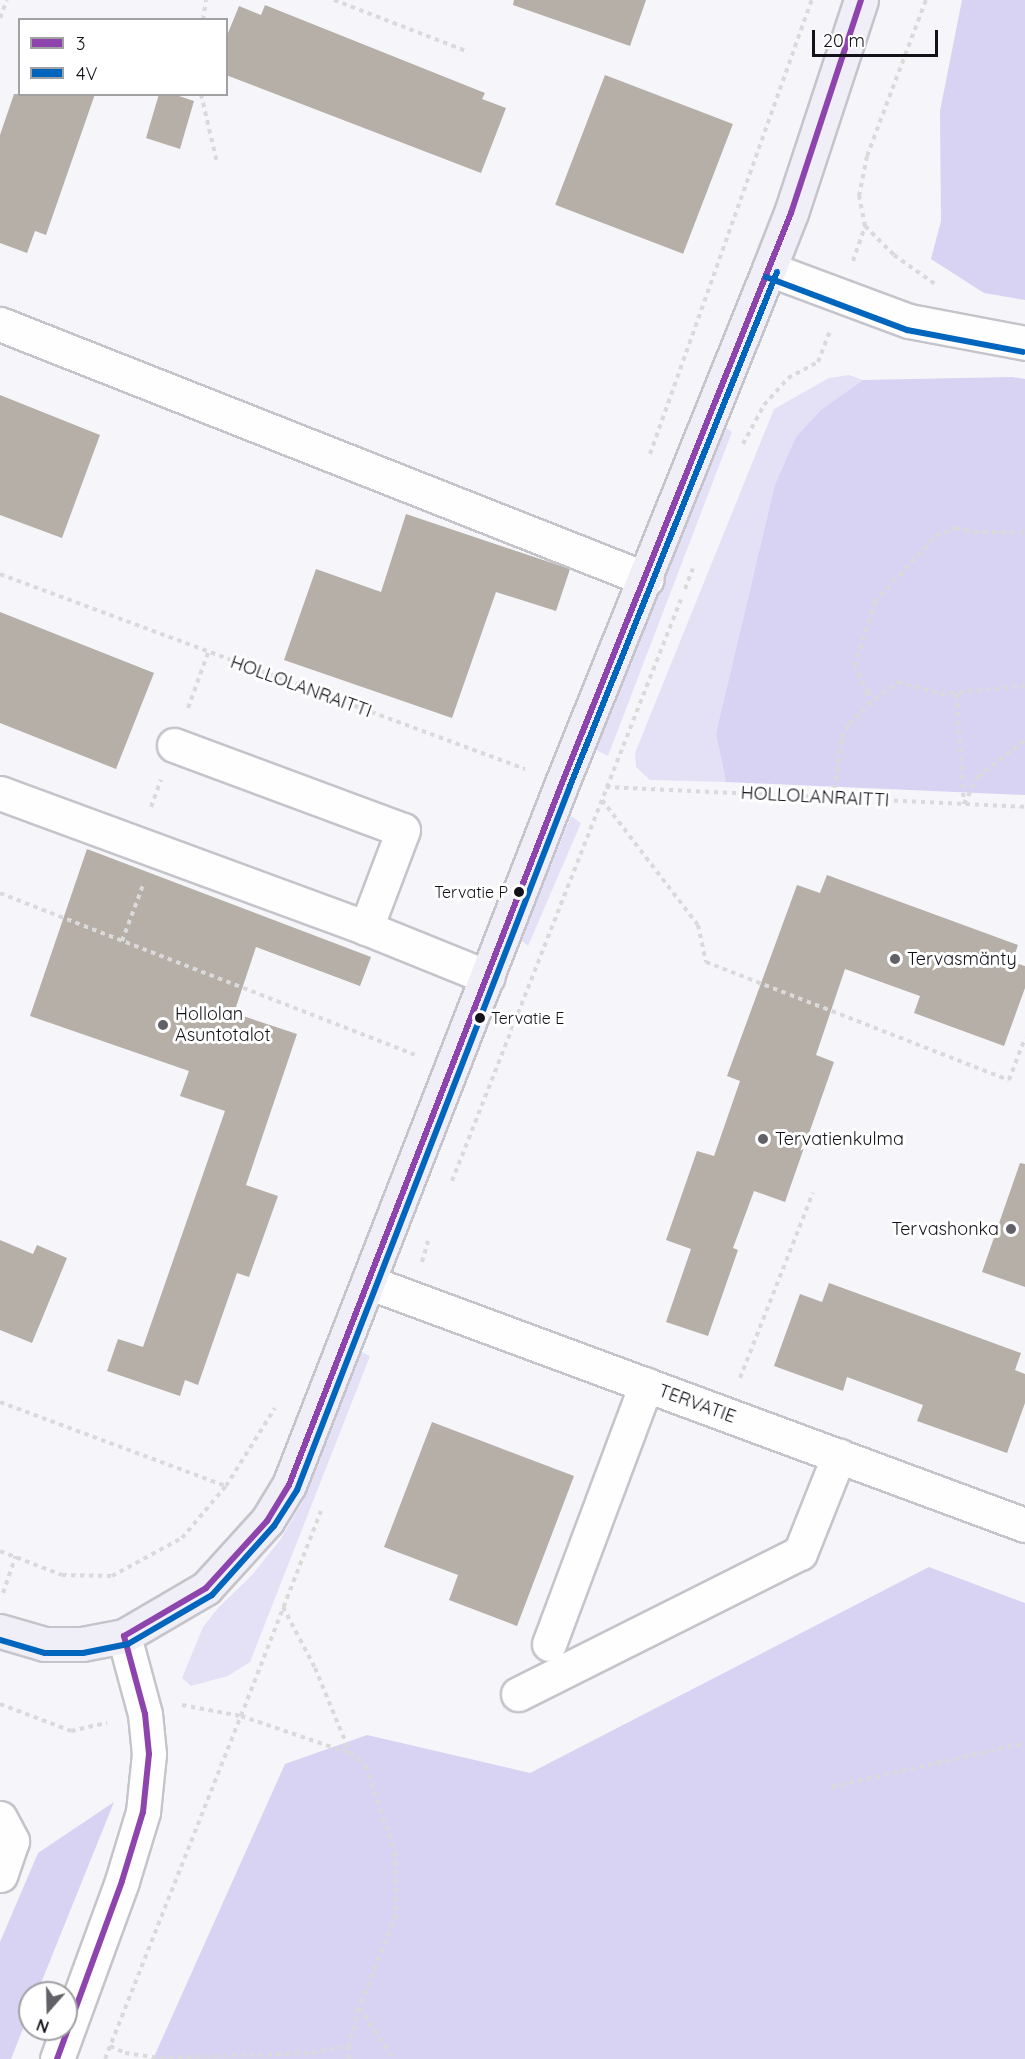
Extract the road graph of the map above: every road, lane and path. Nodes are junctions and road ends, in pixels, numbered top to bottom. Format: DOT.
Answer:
graph roads {
  1 [pos="7,0"];
  2 [pos="206,0"];
  3 [pos="334,0"];
  4 [pos="812,0"];
  5 [pos="861,0"];
  6 [pos="926,0"];
  7 [pos="0,18"];
  8 [pos="203,18"];
  9 [pos="466,51"];
  10 [pos="201,96"];
  11 [pos="217,163"];
  12 [pos="769,269"];
  13 [pos="945,289"];
  14 [pos="0,324"];
  15 [pos="1025,343"];
  16 [pos="649,455"];
  17 [pos="1025,533"];
  18 [pos="0,574"];
  19 [pos="646,579"];
  20 [pos="1025,686"];
  21 [pos="957,694"];
  22 [pos="868,705"];
  23 [pos="1025,740"];
  24 [pos="174,745"];
  25 [pos="562,783"];
  26 [pos="606,787"];
  27 [pos="0,792"];
  28 [pos="833,798"];
  29 [pos="964,804"];
  30 [pos="1025,807"];
  31 [pos="156,850"];
  32 [pos="0,893"];
  33 [pos="366,928"];
  34 [pos="122,940"];
  35 [pos="487,977"];
  36 [pos="1025,1038"];
  37 [pos="419,1045"];
  38 [pos="415,1055"];
  39 [pos="411,1065"];
  40 [pos="813,1193"];
  41 [pos="368,1282"];
  42 [pos="646,1385"];
  43 [pos="738,1385"];
  44 [pos="278,1398"];
  45 [pos="0,1402"];
  46 [pos="839,1455"];
  47 [pos="226,1486"];
  48 [pos="1025,1526"];
  49 [pos="0,1551"];
  50 [pos="16,1556"];
  51 [pos="0,1602"];
  52 [pos="283,1607"];
  53 [pos="0,1631"];
  54 [pos="124,1636"];
  55 [pos="549,1644"];
  56 [pos="518,1694"];
  57 [pos="1025,1743"];
  58 [pos="350,1753"];
  59 [pos="832,1787"];
  60 [pos="0,1818"];
  61 [pos="0,1875"];
  62 [pos="359,2008"];
  63 [pos="110,2046"];
  64 [pos="349,2046"];
  65 [pos="57,2059"];
  66 [pos="105,2059"];
  67 [pos="349,2059"];
  68 [pos="394,2059"];
  1 -- 7 [label="path"];
  2 -- 8 [label="path"];
  3 -- 9 [label="path"];
  4 -- 16 [label="path"];
  5 -- 12 [label="main road"];
  6 -- 13 [label="path"];
  10 -- 11 [label="path"];
  12 -- 15 [label="street"];
  12 -- 19 [label="main road"];
  14 -- 19 [label="street"];
  17 -- 22 [label="path"];
  18 -- 25 [label="path, HOLLOLANRAITTI"];
  19 -- 25 [label="main road"];
  20 -- 21 [label="path"];
  21 -- 22 [label="path"];
  21 -- 29 [label="path"];
  22 -- 28 [label="path"];
  23 -- 29 [label="path"];
  24 -- 33 [label="street"];
  25 -- 35 [label="main road"];
  25 -- 36 [label="path, HOLLOLANRAITTI"];
  26 -- 28 [label="path, HOLLOLANRAITTI"];
  27 -- 31 [label="street"];
  28 -- 29 [label="path, HOLLOLANRAITTI"];
  29 -- 30 [label="path, HOLLOLANRAITTI"];
  31 -- 33 [label="street"];
  31 -- 34 [label="path"];
  32 -- 34 [label="path"];
  33 -- 35 [label="street"];
  34 -- 38 [label="path"];
  35 -- 41 [label="main road"];
  37 -- 38 [label="path"];
  38 -- 39 [label="path"];
  40 -- 43 [label="path"];
  41 -- 42 [label="street, TERVATIE"];
  41 -- 54 [label="main road"];
  42 -- 46 [label="street, TERVATIE"];
  42 -- 55 [label="street"];
  44 -- 47 [label="path"];
  45 -- 47 [label="path"];
  46 -- 48 [label="street, TERVATIE"];
  46 -- 56 [label="street"];
  47 -- 50 [label="path"];
  49 -- 50 [label="path"];
  50 -- 51 [label="path"];
  52 -- 58 [label="path"];
  53 -- 54 [label="main road"];
  54 -- 65 [label="street"];
  57 -- 59 [label="path"];
  58 -- 62 [label="path"];
  58 -- 63 [label="path"];
  60 -- 61 [label="street"];
  62 -- 64 [label="path"];
  62 -- 68 [label="path"];
  63 -- 64 [label="path"];
  63 -- 66 [label="path"];
  64 -- 67 [label="path"];
}
